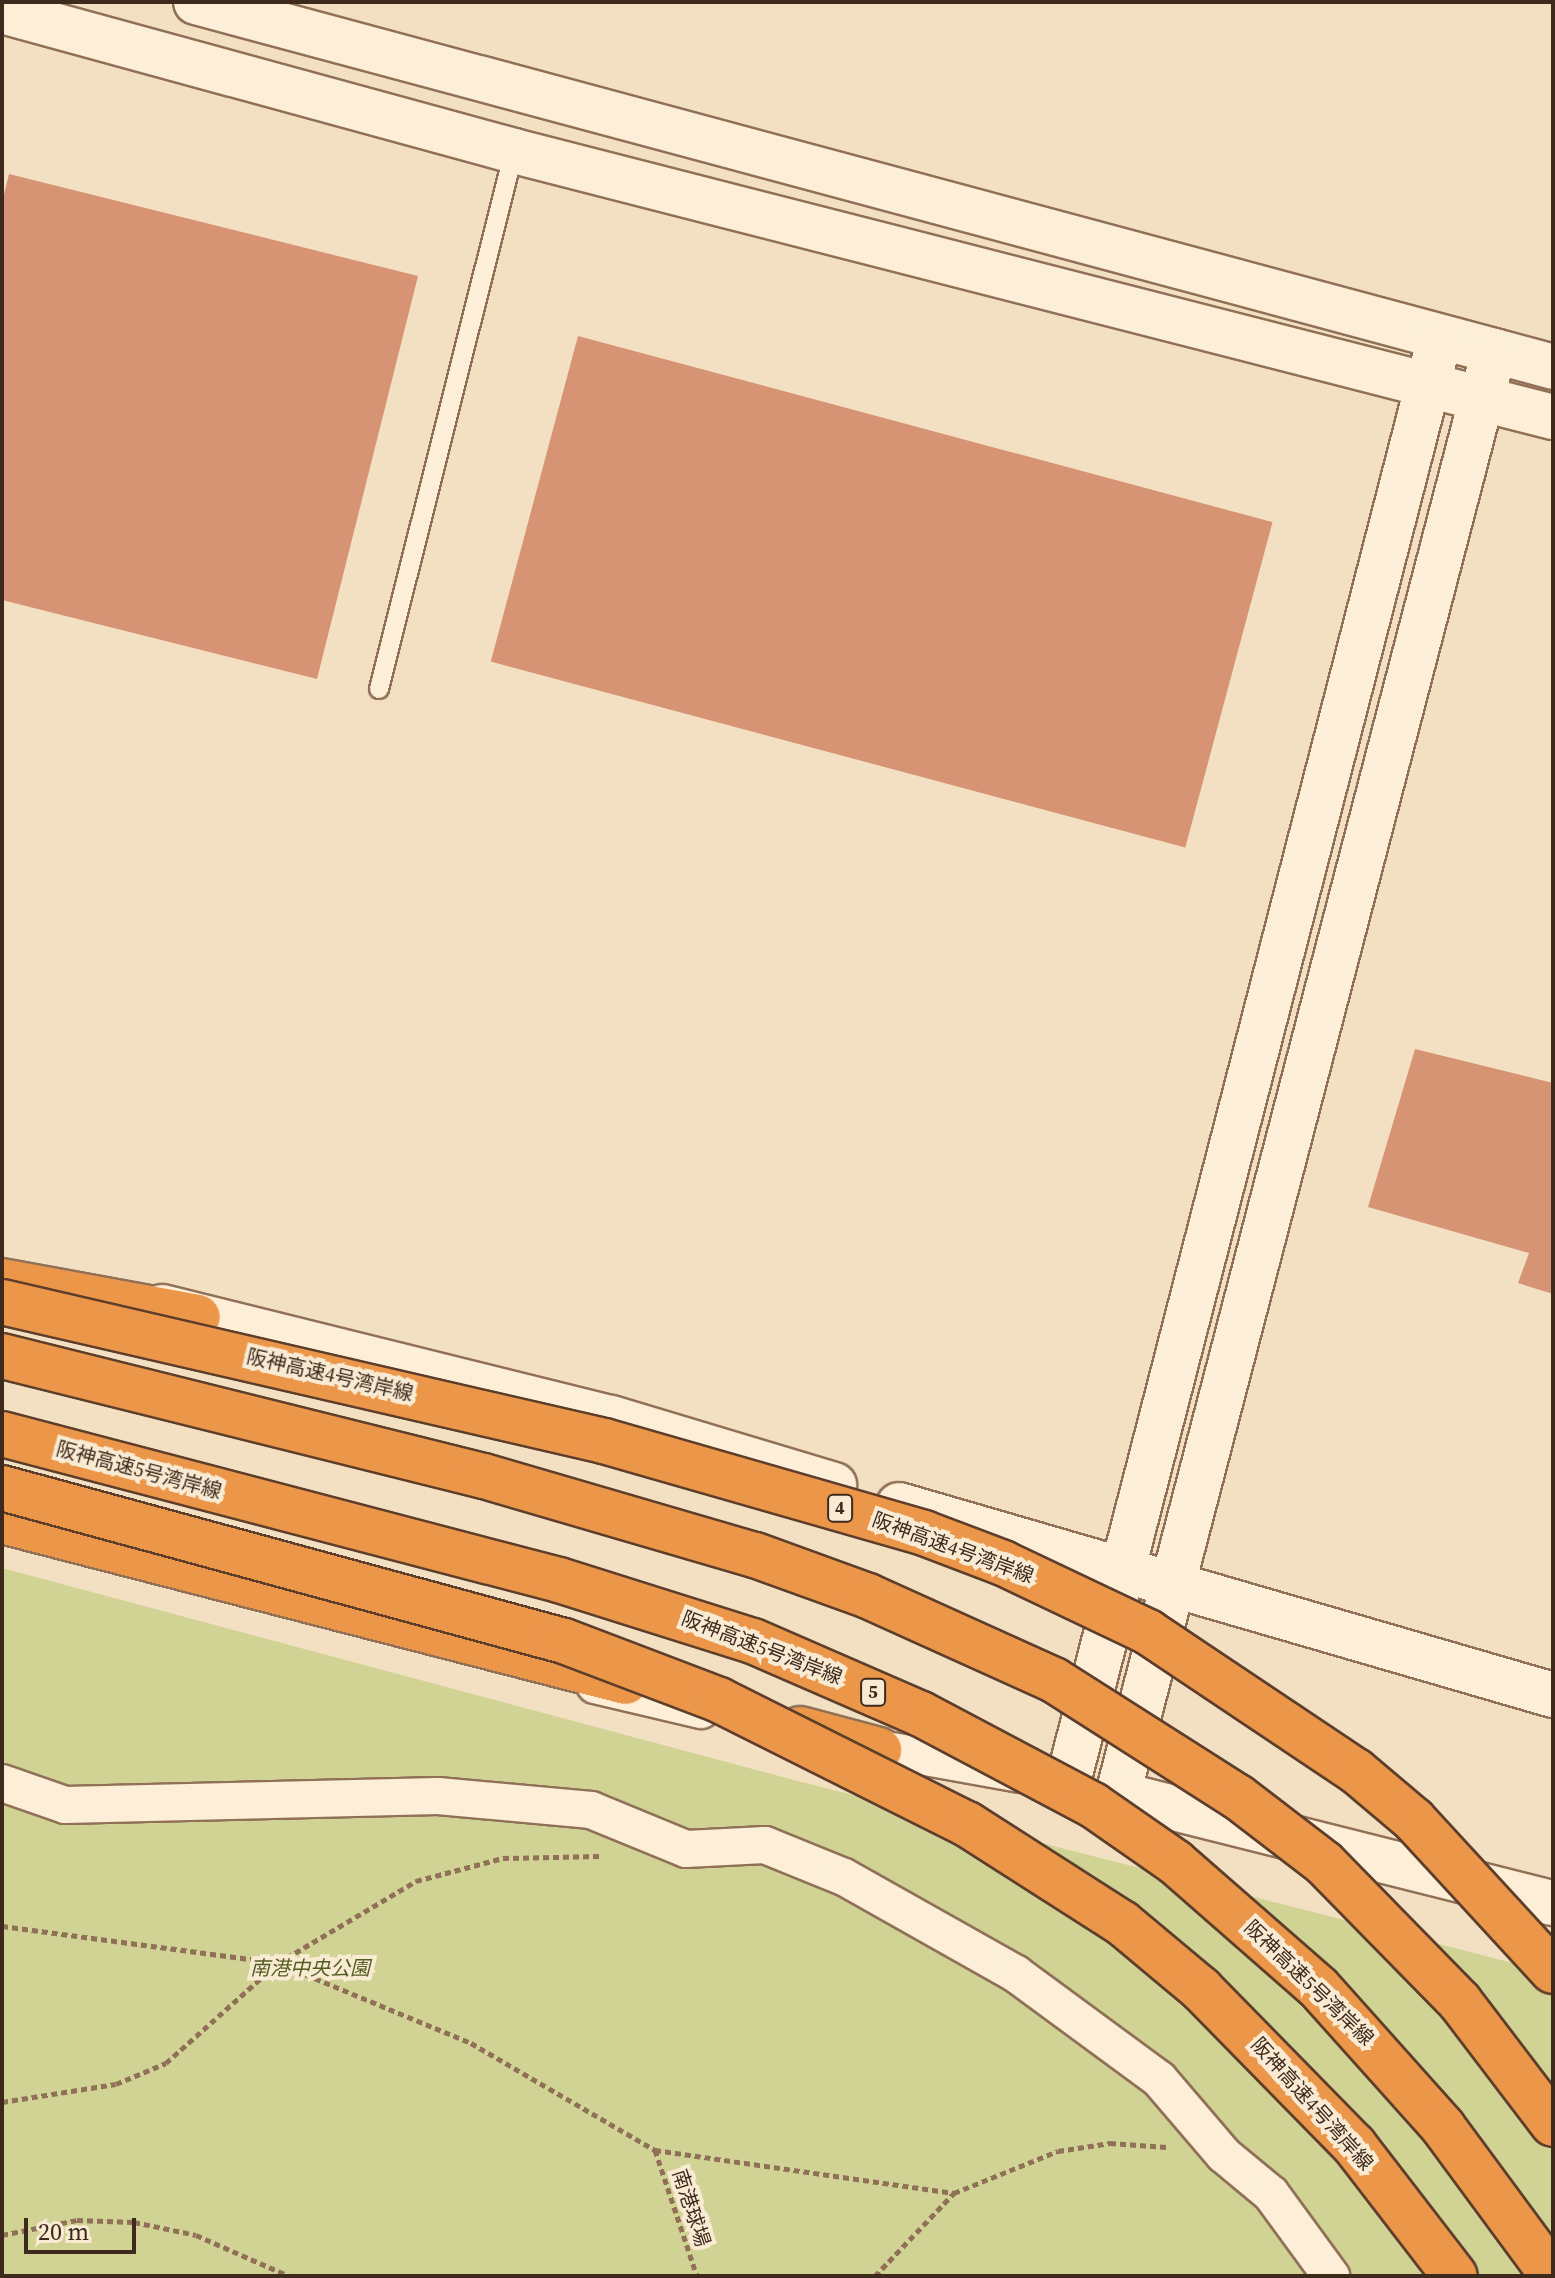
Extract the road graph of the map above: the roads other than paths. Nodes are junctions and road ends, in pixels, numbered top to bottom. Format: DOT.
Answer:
graph roads {
  1 [pos="196,2"];
  2 [pos="2,11"];
  3 [pos="514,151"];
  4 [pos="1440,337"];
  5 [pos="1494,351"];
  6 [pos="1553,367"];
  7 [pos="1428,385"];
  8 [pos="1481,399"];
  9 [pos="1553,417"];
  10 [pos="379,689"];
  11 [pos="2,1260"];
  12 [pos="2,1281"];
  13 [pos="2,1302"];
  14 [pos="198,1317"];
  15 [pos="2,1356"];
  16 [pos="2,1434"];
  17 [pos="2,1488"];
  18 [pos="2,1521"];
  19 [pos="2,1543"];
  20 [pos="1121,1571"];
  21 [pos="1171,1586"];
  22 [pos="1553,1695"];
  23 [pos="879,1750"];
  24 [pos="1068,1782"];
  25 [pos="2,1783"];
  26 [pos="1118,1794"];
  27 [pos="1553,1903"];
  28 [pos="1553,1971"];
  29 [pos="1553,2124"];
  30 [pos="1331,2276"];
  31 [pos="1455,2276"];
  32 [pos="1553,2276"];
  1 -- 4 [label="street"];
  2 -- 3 [label="street"];
  3 -- 7 [label="street"];
  3 -- 10 [label="lane"];
  4 -- 5 [label="street"];
  4 -- 7 [label="street"];
  5 -- 6 [label="street"];
  5 -- 8 [label="street"];
  7 -- 8 [label="street"];
  7 -- 20 [label="street"];
  8 -- 9 [label="street"];
  8 -- 21 [label="street"];
  11 -- 14 [label="street"];
  12 -- 14 [label="highway"];
  13 -- 28 [label="highway, 阪神高速4号湾岸線 / 4, bridge"];
  14 -- 20 [label="street"];
  15 -- 29 [label="highway, bridge"];
  16 -- 32 [label="highway, 阪神高速5号湾岸線 / 5, bridge"];
  17 -- 31 [label="highway, 阪神高速4号湾岸線, bridge"];
  18 -- 23 [label="highway"];
  19 -- 23 [label="street"];
  20 -- 21 [label="street"];
  20 -- 24 [label="street"];
  21 -- 22 [label="street"];
  21 -- 26 [label="street"];
  23 -- 24 [label="street"];
  24 -- 26 [label="street"];
  25 -- 30 [label="street"];
  26 -- 27 [label="street"];
}
